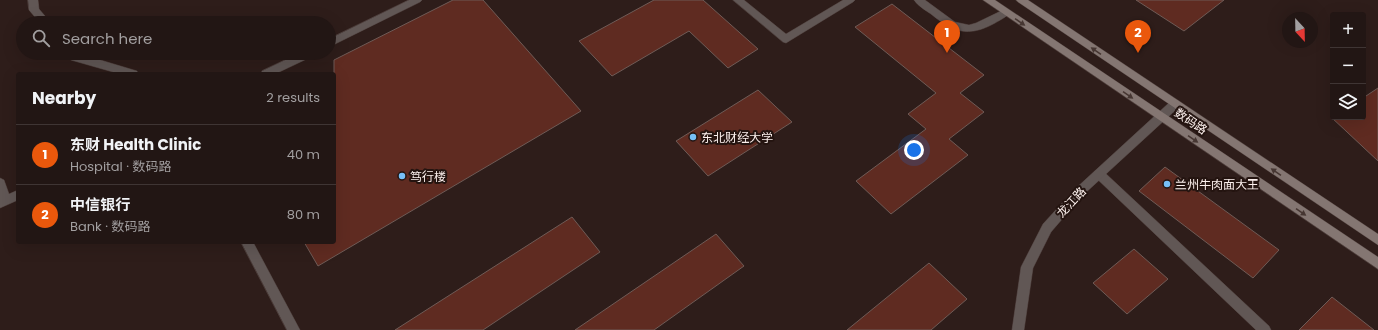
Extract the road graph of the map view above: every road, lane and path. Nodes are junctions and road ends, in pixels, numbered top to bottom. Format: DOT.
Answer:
graph roads {
  1 [pos="33,0"];
  2 [pos="417,0"];
  3 [pos="738,0"];
  4 [pos="850,0"];
  5 [pos="919,0"];
  6 [pos="988,0"];
  7 [pos="1021,0"];
  8 [pos="1005,12"];
  9 [pos="40,16"];
  10 [pos="336,40"];
  11 [pos="85,60"];
  12 [pos="295,60"];
  13 [pos="126,72"];
  14 [pos="270,72"];
  15 [pos="1175,104"];
  16 [pos="1161,117"];
  17 [pos="1099,174"];
  18 [pos="0,183"];
  19 [pos="16,196"];
  20 [pos="3,202"];
  21 [pos="1378,240"];
  22 [pos="248,244"];
  23 [pos="1378,264"];
  24 [pos="294,330"];
  25 [pos="1018,330"];
  26 [pos="1265,330"];
  1 -- 9 [label="street"];
  2 -- 10 [label="street"];
  3 -- 4 [label="street"];
  5 -- 8 [label="street"];
  6 -- 8 [label="main road, 数码路"];
  15 -- 7 [label="main road, 数码路, one-way"];
  8 -- 16 [label="main road, 数码路, one-way"];
  11 -- 13 [label="street"];
  12 -- 14 [label="street"];
  15 -- 16 [label="street, 龙江路"];
  21 -- 15 [label="main road, 数码路, one-way"];
  16 -- 17 [label="street, 龙江路"];
  16 -- 23 [label="main road, 数码路, one-way"];
  17 -- 25 [label="street, 龙江路"];
  17 -- 26 [label="street"];
  18 -- 20 [label="street"];
  19 -- 20 [label="street"];
  22 -- 24 [label="street"];
}
